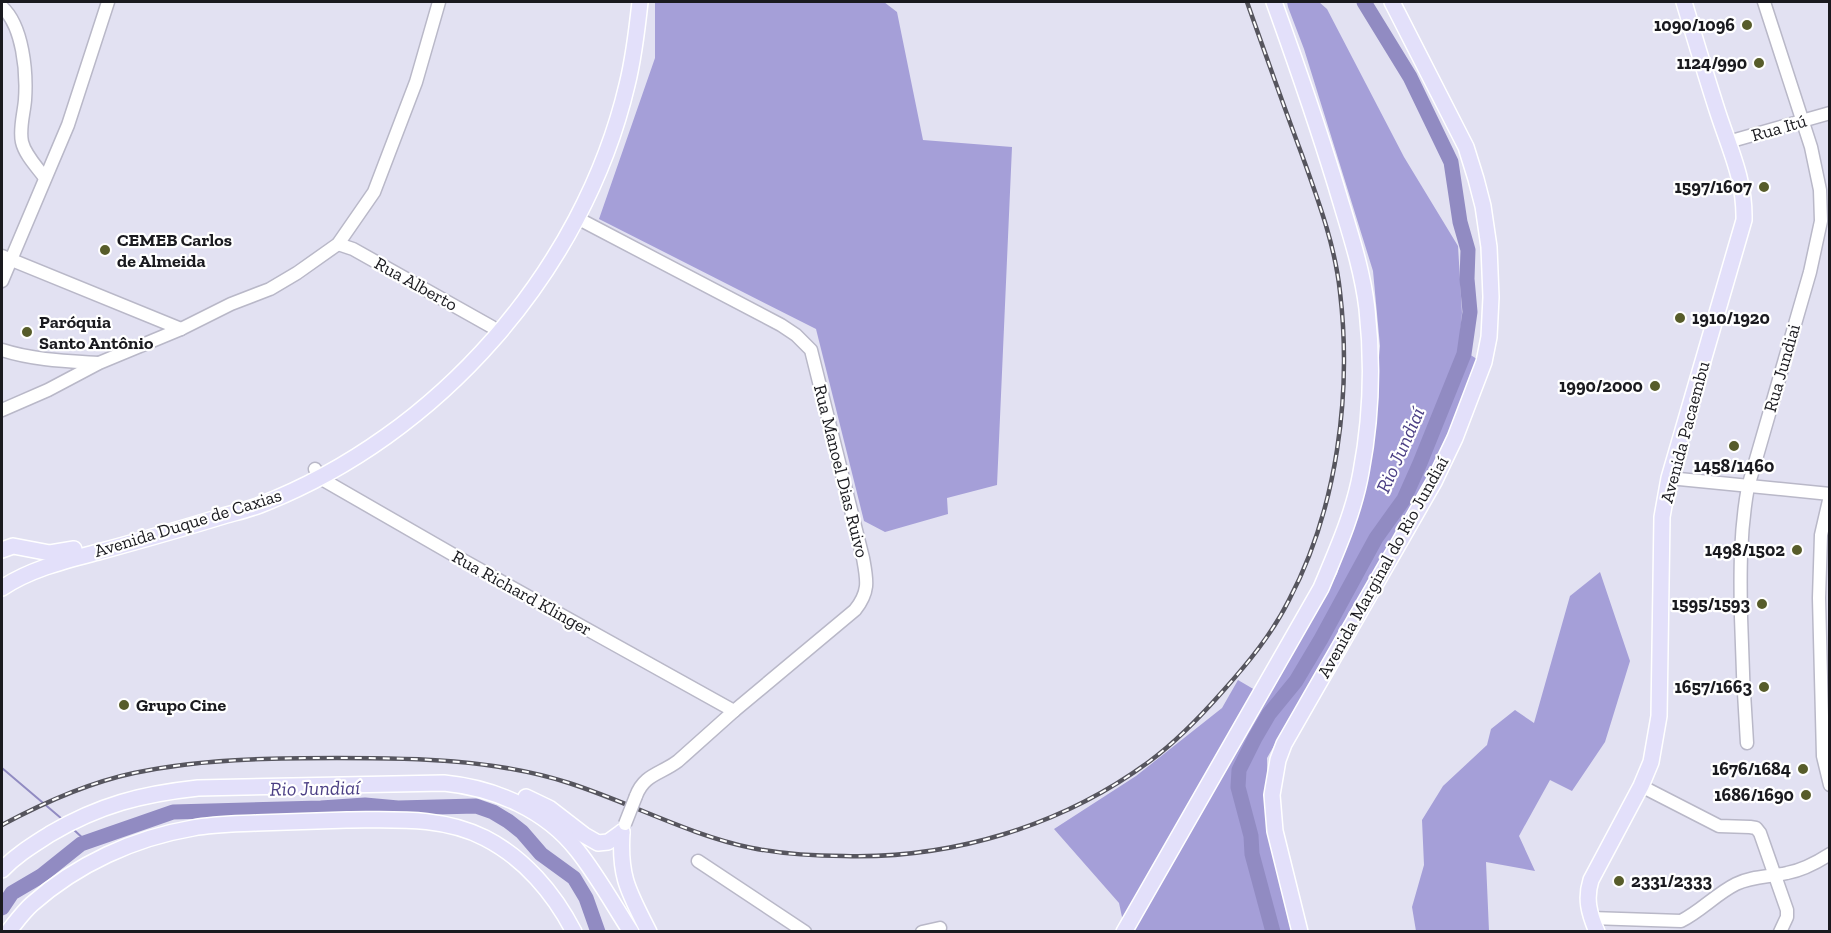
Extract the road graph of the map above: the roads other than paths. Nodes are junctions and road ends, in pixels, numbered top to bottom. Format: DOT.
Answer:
graph roads {
  1 [pos="108,2"];
  2 [pos="439,2"];
  3 [pos="631,2"];
  4 [pos="640,2"];
  5 [pos="1274,2"];
  6 [pos="1392,2"];
  7 [pos="1684,2"];
  8 [pos="1764,2"];
  9 [pos="2,7"];
  10 [pos="1830,113"];
  11 [pos="1804,122"];
  12 [pos="1728,142"];
  13 [pos="45,178"];
  14 [pos="577,219"];
  15 [pos="338,244"];
  16 [pos="6,258"];
  17 [pos="2,281"];
  18 [pos="492,327"];
  19 [pos="181,328"];
  20 [pos="2,350"];
  21 [pos="99,363"];
  22 [pos="2,410"];
  23 [pos="317,474"];
  24 [pos="1670,478"];
  25 [pos="1748,487"];
  26 [pos="1830,495"];
  27 [pos="1830,524"];
  28 [pos="1821,535"];
  29 [pos="11,547"];
  30 [pos="31,572"];
  31 [pos="2,588"];
  32 [pos="734,711"];
  33 [pos="1747,743"];
  34 [pos="462,784"];
  35 [pos="1830,785"];
  36 [pos="1641,786"];
  37 [pos="624,828"];
  38 [pos="1830,854"];
  39 [pos="698,861"];
  40 [pos="2,870"];
  41 [pos="1775,875"];
  42 [pos="1594,925"];
  43 [pos="940,928"];
  44 [pos="8,932"];
  45 [pos="574,932"];
  46 [pos="631,932"];
  47 [pos="649,932"];
  48 [pos="805,932"];
  49 [pos="922,932"];
  50 [pos="1124,932"];
  51 [pos="1299,932"];
  52 [pos="1780,932"];
  1 -- 13 [label="street"];
  2 -- 15 [label="street"];
  3 -- 18 [label="main road, Avenida Duque de Caxias"];
  4 -- 14 [label="main road, Avenida Duque de Caxias"];
  5 -- 50 [label="main road"];
  6 -- 51 [label="main road, Avenida Marginal do Rio Jundiaí"];
  7 -- 12 [label="main road, Avenida Pacaembu"];
  8 -- 11 [label="street, Rua Jundiai"];
  9 -- 13 [label="street"];
  10 -- 11 [label="street, Rua Itú"];
  11 -- 12 [label="street, Rua Itú"];
  11 -- 25 [label="street, Rua Jundiai"];
  12 -- 24 [label="main road, Avenida Pacaembu"];
  13 -- 16 [label="street"];
  14 -- 23 [label="main road, Avenida Duque de Caxias"];
  14 -- 32 [label="street, Rua Manoel Dias Ruivo"];
  15 -- 18 [label="street, Rua Alberto"];
  15 -- 19 [label="street"];
  16 -- 17 [label="street"];
  16 -- 19 [label="street"];
  18 -- 23 [label="main road, Avenida Duque de Caxias"];
  19 -- 21 [label="street"];
  20 -- 21 [label="street"];
  21 -- 22 [label="street"];
  23 -- 29 [label="main road, Avenida Duque de Caxias"];
  23 -- 30 [label="main road, Avenida Duque de Caxias"];
  23 -- 32 [label="street, Rua Richard Klinger"];
  24 -- 25 [label="street"];
  24 -- 36 [label="main road, Avenida Pacaembu"];
  25 -- 26 [label="street"];
  25 -- 33 [label="street, Rua Jundiai"];
  26 -- 28 [label="street"];
  27 -- 28 [label="street"];
  28 -- 35 [label="street"];
  29 -- 30 [label="main road"];
  30 -- 31 [label="main road, Avenida Duque de Caxias"];
  32 -- 37 [label="street, Rua Manoel Dias Ruivo, bridge"];
  34 -- 37 [label="main road"];
  34 -- 40 [label="main road"];
  34 -- 46 [label="main road"];
  36 -- 41 [label="street"];
  36 -- 42 [label="main road, Avenida Pacaembu"];
  37 -- 47 [label="main road"];
  38 -- 41 [label="street"];
  39 -- 48 [label="street"];
  41 -- 42 [label="street"];
  41 -- 52 [label="street"];
  43 -- 49 [label="street"];
  44 -- 45 [label="main road"];
}
